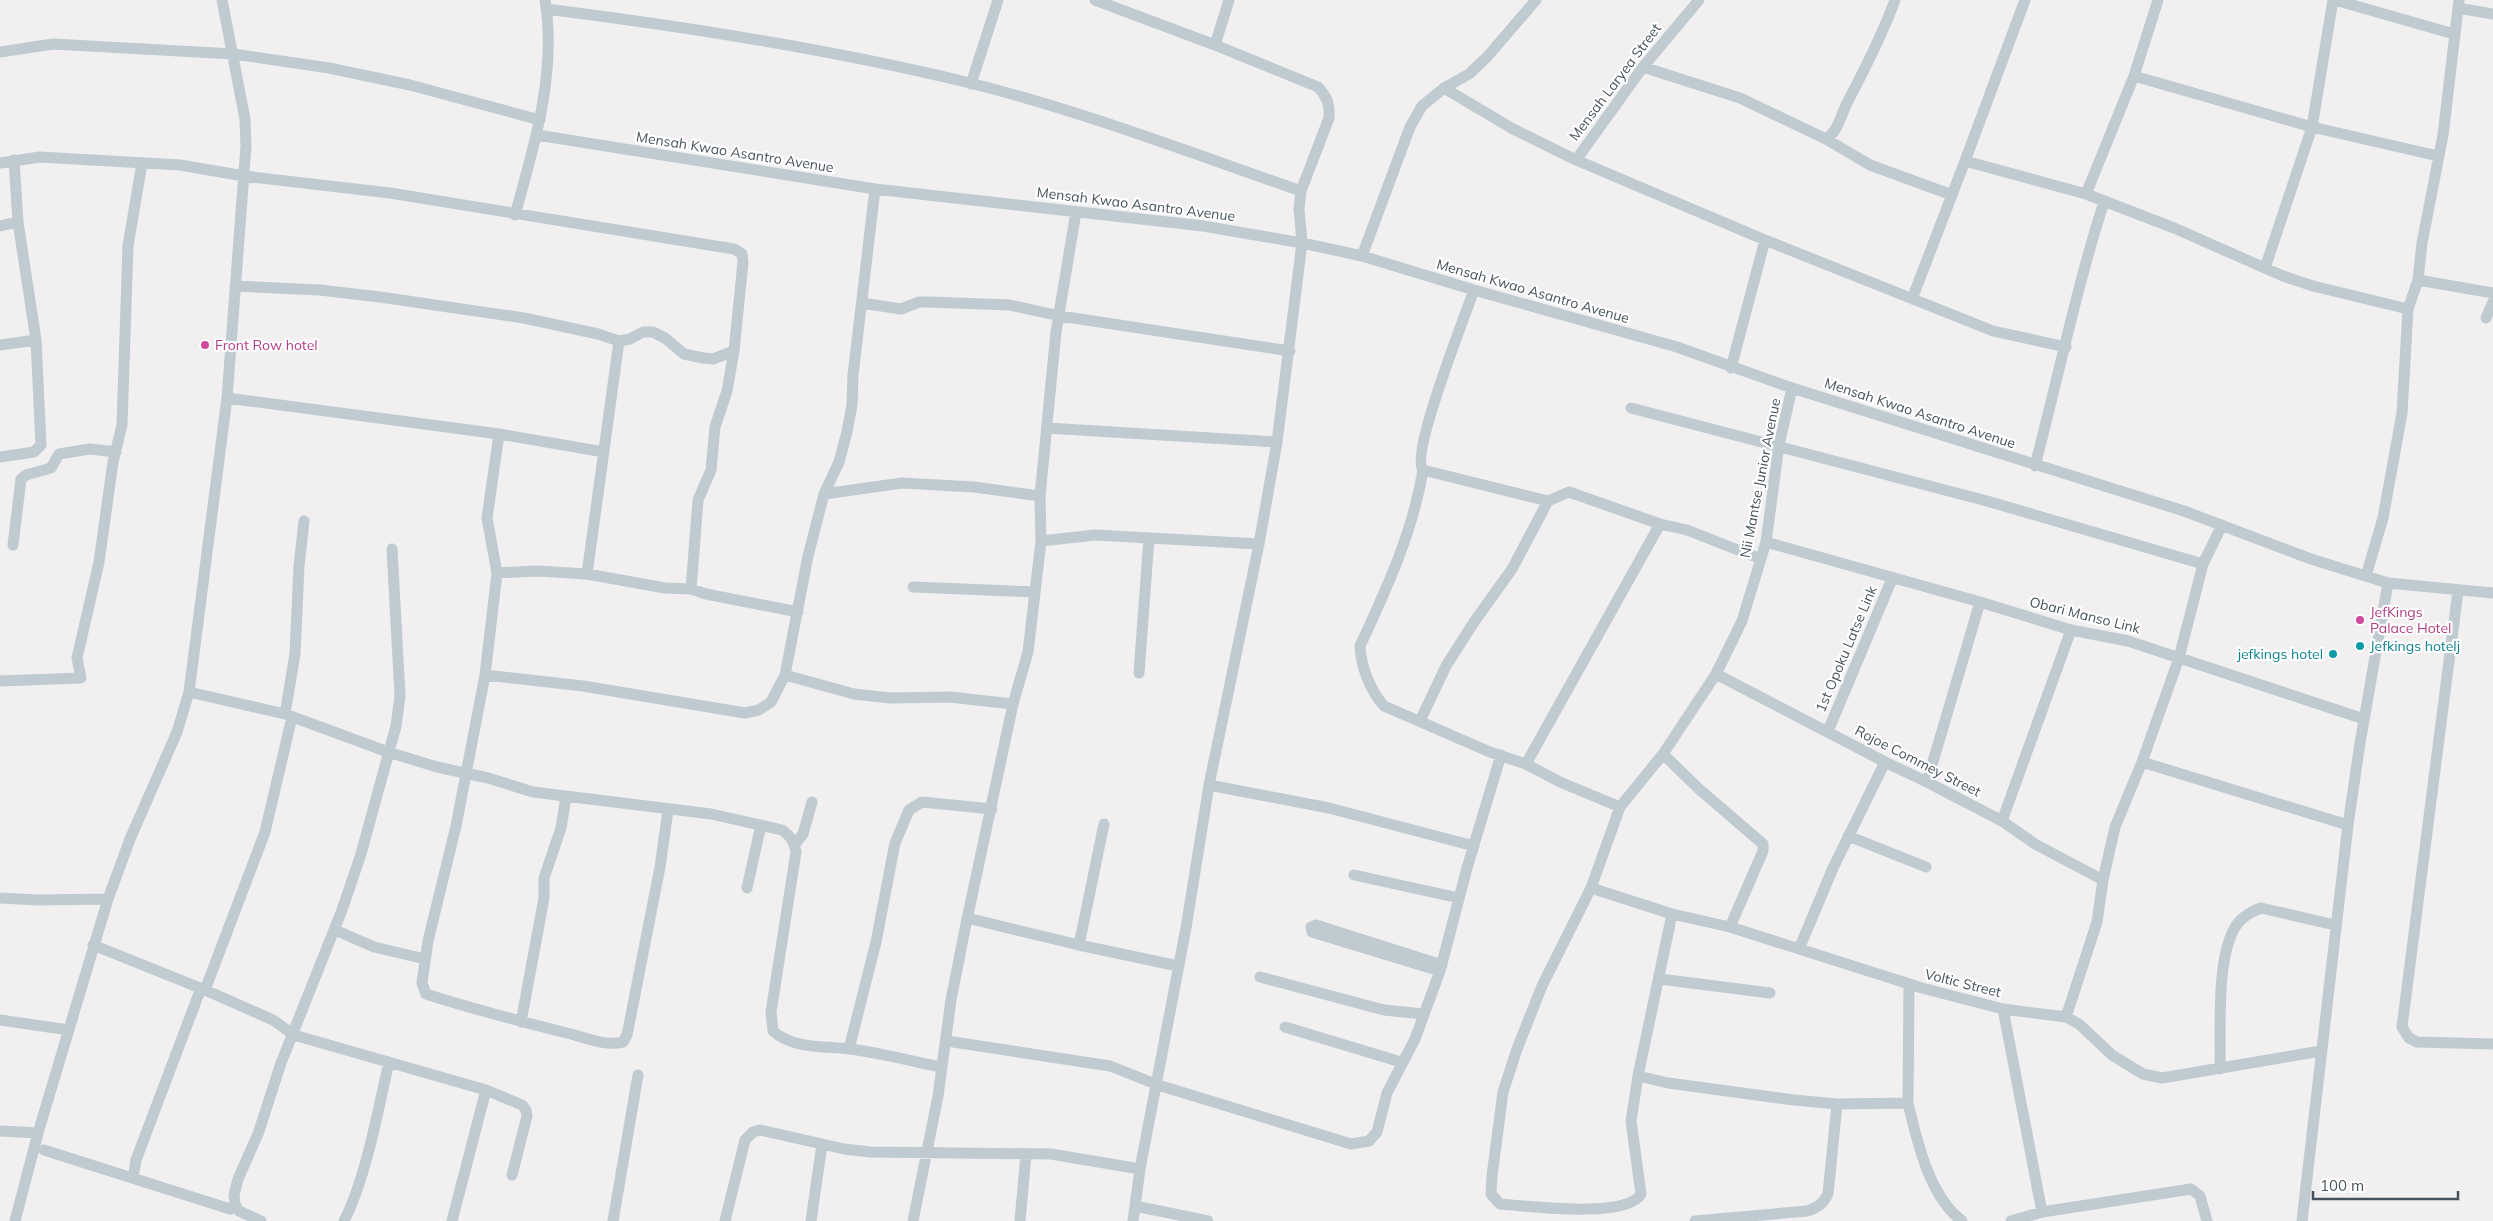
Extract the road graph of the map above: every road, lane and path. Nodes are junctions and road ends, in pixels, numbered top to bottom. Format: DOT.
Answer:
graph roads {
  1 [pos="222,0"];
  2 [pos="998,0"];
  3 [pos="1095,0"];
  4 [pos="1228,0"];
  5 [pos="1536,0"];
  6 [pos="1699,0"];
  7 [pos="1895,0"];
  8 [pos="2025,0"];
  9 [pos="2158,0"];
  10 [pos="2334,0"];
  11 [pos="1112,3"];
  12 [pos="546,4"];
  13 [pos="2458,4"];
  14 [pos="2493,14"];
  15 [pos="2454,34"];
  16 [pos="1215,45"];
  17 [pos="0,52"];
  18 [pos="234,54"];
  19 [pos="1643,67"];
  20 [pos="2134,76"];
  21 [pos="971,84"];
  22 [pos="1444,88"];
  23 [pos="540,120"];
  24 [pos="2312,127"];
  25 [pos="537,135"];
  26 [pos="1826,139"];
  27 [pos="2438,156"];
  28 [pos="14,160"];
  29 [pos="1576,160"];
  30 [pos="1964,161"];
  31 [pos="0,163"];
  32 [pos="142,163"];
  33 [pos="244,176"];
  34 [pos="875,189"];
  35 [pos="1301,191"];
  36 [pos="1952,194"];
  37 [pos="2086,194"];
  38 [pos="2104,202"];
  39 [pos="1076,212"];
  40 [pos="514,215"];
  41 [pos="18,222"];
  42 [pos="0,226"];
  43 [pos="1765,240"];
  44 [pos="1302,243"];
  45 [pos="1362,256"];
  46 [pos="2265,268"];
  47 [pos="2418,280"];
  48 [pos="235,286"];
  49 [pos="1474,290"];
  50 [pos="2493,292"];
  51 [pos="1912,300"];
  52 [pos="2493,302"];
  53 [pos="862,303"];
  54 [pos="2408,309"];
  55 [pos="1060,316"];
  56 [pos="2486,318"];
  57 [pos="36,340"];
  58 [pos="619,341"];
  59 [pos="0,345"];
  60 [pos="2066,347"];
  61 [pos="734,351"];
  62 [pos="1290,351"];
  63 [pos="1732,368"];
  64 [pos="1792,388"];
  65 [pos="227,398"];
  66 [pos="1631,408"];
  67 [pos="1047,428"];
  68 [pos="498,434"];
  69 [pos="1277,442"];
  70 [pos="1779,445"];
  71 [pos="116,452"];
  72 [pos="604,452"];
  73 [pos="0,457"];
  74 [pos="2035,466"];
  75 [pos="1423,470"];
  76 [pos="824,494"];
  77 [pos="1040,496"];
  78 [pos="1548,501"];
  79 [pos="304,521"];
  80 [pos="1660,524"];
  81 [pos="2222,525"];
  82 [pos="1149,538"];
  83 [pos="1041,541"];
  84 [pos="1766,542"];
  85 [pos="1259,544"];
  86 [pos="13,545"];
  87 [pos="392,549"];
  88 [pos="1761,559"];
  89 [pos="2204,564"];
  90 [pos="497,573"];
  91 [pos="587,574"];
  92 [pos="2366,576"];
  93 [pos="1892,579"];
  94 [pos="2388,583"];
  95 [pos="913,587"];
  96 [pos="691,589"];
  97 [pos="2458,591"];
  98 [pos="1034,592"];
  99 [pos="2493,593"];
  100 [pos="1980,602"];
  101 [pos="798,612"];
  102 [pos="2071,630"];
  103 [pos="2179,658"];
  104 [pos="1139,673"];
  105 [pos="485,674"];
  106 [pos="1716,674"];
  107 [pos="785,675"];
  108 [pos="0,681"];
  109 [pos="188,692"];
  110 [pos="1013,704"];
  111 [pos="288,716"];
  112 [pos="2364,719"];
  113 [pos="1420,720"];
  114 [pos="1828,731"];
  115 [pos="388,752"];
  116 [pos="1663,754"];
  117 [pos="1501,755"];
  118 [pos="1885,762"];
  119 [pos="2142,762"];
  120 [pos="1526,764"];
  121 [pos="465,774"];
  122 [pos="1928,782"];
  123 [pos="1209,785"];
  124 [pos="566,797"];
  125 [pos="812,802"];
  126 [pos="1620,807"];
  127 [pos="992,809"];
  128 [pos="668,810"];
  129 [pos="2002,821"];
  130 [pos="1104,824"];
  131 [pos="761,825"];
  132 [pos="2348,825"];
  133 [pos="1848,836"];
  134 [pos="795,844"];
  135 [pos="1474,846"];
  136 [pos="1926,867"];
  137 [pos="1354,875"];
  138 [pos="2103,880"];
  139 [pos="747,888"];
  140 [pos="1590,888"];
  141 [pos="0,898"];
  142 [pos="1459,898"];
  143 [pos="108,899"];
  144 [pos="1672,914"];
  145 [pos="967,918"];
  146 [pos="2335,925"];
  147 [pos="1730,927"];
  148 [pos="335,930"];
  149 [pos="1360,942"];
  150 [pos="93,945"];
  151 [pos="1079,946"];
  152 [pos="1799,949"];
  153 [pos="425,959"];
  154 [pos="1178,966"];
  155 [pos="1441,968"];
  156 [pos="1260,976"];
  157 [pos="1660,979"];
  158 [pos="1909,984"];
  159 [pos="203,989"];
  160 [pos="1770,993"];
  161 [pos="2003,1009"];
  162 [pos="1423,1014"];
  163 [pos="2066,1017"];
  164 [pos="0,1020"];
  165 [pos="521,1022"];
  166 [pos="1285,1027"];
  167 [pos="69,1030"];
  168 [pos="294,1035"];
  169 [pos="947,1041"];
  170 [pos="2493,1044"];
  171 [pos="849,1049"];
  172 [pos="2321,1051"];
  173 [pos="389,1062"];
  174 [pos="1401,1062"];
  175 [pos="941,1067"];
  176 [pos="2220,1069"];
  177 [pos="638,1075"];
  178 [pos="1638,1076"];
  179 [pos="1158,1084"];
  180 [pos="486,1090"];
  181 [pos="1908,1103"];
  182 [pos="1837,1104"];
  183 [pos="0,1131"];
  184 [pos="38,1133"];
  185 [pos="822,1144"];
  186 [pos="44,1150"];
  187 [pos="925,1153"];
  188 [pos="1026,1154"];
  189 [pos="1140,1169"];
  190 [pos="512,1174"];
  191 [pos="133,1178"];
  192 [pos="1135,1206"];
  193 [pos="230,1209"];
  194 [pos="2042,1212"];
  195 [pos="15,1221"];
  196 [pos="261,1221"];
  197 [pos="344,1221"];
  198 [pos="452,1221"];
  199 [pos="613,1221"];
  200 [pos="725,1221"];
  201 [pos="811,1221"];
  202 [pos="913,1221"];
  203 [pos="1020,1221"];
  204 [pos="1133,1221"];
  205 [pos="1208,1221"];
  206 [pos="1696,1221"];
  207 [pos="1962,1221"];
  208 [pos="2011,1221"];
  209 [pos="2207,1221"];
  210 [pos="2302,1221"];
  1 -- 18 [label="street"];
  2 -- 21 [label="street"];
  3 -- 11 [label="street"];
  4 -- 16 [label="street"];
  5 -- 22 [label="street"];
  6 -- 19 [label="street, Mensah Laryea Street"];
  7 -- 26 [label="street"];
  8 -- 30 [label="street"];
  9 -- 20 [label="street"];
  10 -- 15 [label="street"];
  10 -- 24 [label="street"];
  11 -- 16 [label="street"];
  12 -- 21 [label="street"];
  12 -- 23 [label="street"];
  13 -- 14 [label="street"];
  13 -- 15 [label="street"];
  15 -- 27 [label="street"];
  16 -- 35 [label="street"];
  17 -- 18 [label="street"];
  18 -- 23 [label="street"];
  18 -- 33 [label="street"];
  19 -- 26 [label="street"];
  19 -- 29 [label="street, Mensah Laryea Street"];
  20 -- 24 [label="street"];
  20 -- 37 [label="street"];
  21 -- 35 [label="street"];
  22 -- 29 [label="street, Mensah Laryea Street"];
  22 -- 45 [label="street"];
  23 -- 25 [label="street"];
  24 -- 27 [label="street"];
  24 -- 46 [label="street"];
  25 -- 34 [label="street, Mensah Kwao Asantro Avenue"];
  25 -- 40 [label="street"];
  26 -- 36 [label="street"];
  27 -- 47 [label="street"];
  28 -- 31 [label="street"];
  28 -- 32 [label="street"];
  28 -- 41 [label="street"];
  29 -- 43 [label="street"];
  30 -- 36 [label="street"];
  30 -- 37 [label="street"];
  32 -- 33 [label="street"];
  32 -- 71 [label="street"];
  33 -- 40 [label="street"];
  33 -- 48 [label="street"];
  34 -- 39 [label="street, Mensah Kwao Asantro Avenue"];
  34 -- 53 [label="street"];
  35 -- 44 [label="street"];
  36 -- 51 [label="street"];
  37 -- 38 [label="street"];
  38 -- 46 [label="street"];
  38 -- 60 [label="street"];
  39 -- 44 [label="street, Mensah Kwao Asantro Avenue"];
  39 -- 55 [label="street"];
  40 -- 61 [label="street"];
  41 -- 42 [label="street"];
  41 -- 57 [label="street"];
  43 -- 51 [label="street"];
  43 -- 63 [label="street"];
  44 -- 45 [label="street, Mensah Kwao Asantro Avenue"];
  44 -- 62 [label="street"];
  45 -- 49 [label="street, Mensah Kwao Asantro Avenue"];
  46 -- 54 [label="street"];
  47 -- 50 [label="street"];
  47 -- 54 [label="street"];
  48 -- 58 [label="street"];
  48 -- 65 [label="street"];
  49 -- 63 [label="street, Mensah Kwao Asantro Avenue"];
  49 -- 75 [label="street"];
  51 -- 60 [label="street"];
  52 -- 56 [label="street"];
  53 -- 55 [label="street"];
  53 -- 76 [label="street"];
  54 -- 92 [label="street"];
  55 -- 62 [label="street"];
  55 -- 67 [label="street"];
  57 -- 59 [label="street"];
  57 -- 73 [label="street"];
  58 -- 61 [label="street"];
  58 -- 72 [label="street"];
  60 -- 74 [label="street"];
  61 -- 96 [label="street"];
  62 -- 69 [label="street"];
  63 -- 64 [label="street, Mensah Kwao Asantro Avenue"];
  64 -- 70 [label="street, Nii Mantse Junior Avenue"];
  64 -- 74 [label="street, Mensah Kwao Asantro Avenue"];
  65 -- 68 [label="street"];
  65 -- 109 [label="street"];
  66 -- 70 [label="street"];
  67 -- 69 [label="street"];
  67 -- 77 [label="street"];
  68 -- 72 [label="street"];
  68 -- 90 [label="street"];
  69 -- 85 [label="street"];
  70 -- 84 [label="street, Nii Mantse Junior Avenue"];
  70 -- 89 [label="street"];
  71 -- 86 [label="street"];
  71 -- 108 [label="street"];
  72 -- 91 [label="street"];
  74 -- 81 [label="street, Mensah Kwao Asantro Avenue"];
  75 -- 78 [label="street"];
  75 -- 113 [label="street"];
  76 -- 77 [label="street"];
  76 -- 101 [label="street"];
  77 -- 83 [label="street"];
  78 -- 80 [label="street"];
  78 -- 113 [label="street"];
  79 -- 111 [label="street"];
  80 -- 88 [label="street"];
  80 -- 120 [label="street"];
  81 -- 89 [label="street"];
  81 -- 92 [label="street, Mensah Kwao Asantro Avenue"];
  82 -- 83 [label="street"];
  82 -- 85 [label="street"];
  82 -- 104 [label="street"];
  83 -- 98 [label="street"];
  84 -- 88 [label="street, Nii Mantse Junior Avenue"];
  84 -- 93 [label="street, Obari Manso Link"];
  85 -- 123 [label="street"];
  87 -- 115 [label="street"];
  88 -- 106 [label="street, Nii Mantse Junior Avenue"];
  89 -- 103 [label="street"];
  90 -- 91 [label="street"];
  90 -- 105 [label="street"];
  91 -- 96 [label="street"];
  92 -- 94 [label="street, Mensah Kwao Asantro Avenue"];
  93 -- 100 [label="street, Obari Manso Link"];
  93 -- 114 [label="street, 1st Opoku Latse Link"];
  94 -- 97 [label="street, Mensah Kwao Asantro Avenue"];
  94 -- 112 [label="street"];
  95 -- 98 [label="street"];
  96 -- 101 [label="street"];
  97 -- 99 [label="street, Mensah Kwao Asantro Avenue"];
  97 -- 170 [label="street"];
  98 -- 110 [label="street"];
  100 -- 102 [label="street, Obari Manso Link"];
  100 -- 122 [label="street"];
  101 -- 107 [label="street"];
  102 -- 103 [label="street, Obari Manso Link"];
  102 -- 129 [label="street"];
  103 -- 112 [label="street, Obari Manso Link"];
  103 -- 119 [label="street"];
  105 -- 107 [label="street"];
  105 -- 121 [label="street"];
  106 -- 114 [label="street, Rojoe Commey Street"];
  106 -- 116 [label="street, Nii Mantse Junior Avenue"];
  107 -- 110 [label="street"];
  109 -- 111 [label="street"];
  109 -- 143 [label="street"];
  110 -- 127 [label="street"];
  111 -- 115 [label="street"];
  111 -- 159 [label="street"];
  112 -- 132 [label="street"];
  113 -- 117 [label="street"];
  114 -- 118 [label="street, Rojoe Commey Street"];
  115 -- 121 [label="street"];
  115 -- 148 [label="street"];
  116 -- 126 [label="street, Nii Mantse Junior Avenue"];
  116 -- 147 [label="street"];
  117 -- 120 [label="street"];
  117 -- 135 [label="street"];
  118 -- 122 [label="street, Rojoe Commey Street"];
  118 -- 133 [label="street"];
  119 -- 132 [label="street"];
  119 -- 138 [label="street"];
  120 -- 126 [label="street"];
  121 -- 124 [label="street"];
  121 -- 153 [label="street"];
  122 -- 129 [label="street, Rojoe Commey Street"];
  123 -- 135 [label="street"];
  123 -- 154 [label="street"];
  124 -- 128 [label="street"];
  124 -- 165 [label="street"];
  125 -- 134 [label="street"];
  126 -- 140 [label="street, Nii Mantse Junior Avenue"];
  127 -- 145 [label="street"];
  127 -- 171 [label="street"];
  128 -- 131 [label="street"];
  128 -- 165 [label="street"];
  129 -- 138 [label="street, Rojoe Commey Street"];
  130 -- 151 [label="street"];
  131 -- 134 [label="street"];
  131 -- 139 [label="street"];
  132 -- 146 [label="street"];
  133 -- 136 [label="street"];
  133 -- 152 [label="street"];
  134 -- 171 [label="street"];
  135 -- 142 [label="street"];
  137 -- 142 [label="street"];
  138 -- 163 [label="street"];
  140 -- 144 [label="street, Voltic Street"];
  140 -- 178 [label="street, Nii Mantse Junior Avenue"];
  141 -- 143 [label="street"];
  142 -- 155 [label="street"];
  143 -- 150 [label="street"];
  144 -- 147 [label="street, Voltic Street"];
  144 -- 157 [label="street"];
  145 -- 151 [label="street"];
  145 -- 169 [label="street"];
  146 -- 172 [label="street"];
  146 -- 176 [label="street"];
  147 -- 152 [label="street, Voltic Street"];
  148 -- 153 [label="street"];
  148 -- 168 [label="street"];
  149 -- 155 [label="street"];
  150 -- 159 [label="street"];
  150 -- 167 [label="street"];
  151 -- 154 [label="street"];
  152 -- 158 [label="street, Voltic Street"];
  153 -- 165 [label="street"];
  154 -- 179 [label="street"];
  155 -- 162 [label="street"];
  156 -- 162 [label="street"];
  157 -- 160 [label="street"];
  157 -- 178 [label="street"];
  158 -- 161 [label="street, Voltic Street"];
  158 -- 181 [label="street"];
  159 -- 168 [label="street"];
  159 -- 191 [label="street"];
  161 -- 163 [label="street, Voltic Street"];
  161 -- 194 [label="street"];
  162 -- 174 [label="street"];
  163 -- 176 [label="street, Voltic Street"];
  164 -- 167 [label="street"];
  166 -- 174 [label="street"];
  167 -- 184 [label="street"];
  168 -- 173 [label="street"];
  168 -- 196 [label="street"];
  169 -- 175 [label="street"];
  169 -- 179 [label="street"];
  171 -- 175 [label="street"];
  172 -- 176 [label="street, Voltic Street"];
  172 -- 210 [label="street"];
  173 -- 180 [label="street"];
  173 -- 197 [label="street"];
  174 -- 179 [label="street"];
  175 -- 187 [label="street"];
  177 -- 199 [label="street"];
  178 -- 182 [label="street"];
  179 -- 189 [label="street"];
  180 -- 190 [label="street"];
  180 -- 198 [label="street"];
  181 -- 182 [label="street"];
  181 -- 207 [label="street"];
  182 -- 206 [label="street"];
  183 -- 184 [label="street"];
  184 -- 195 [label="street"];
  185 -- 187 [label="street"];
  185 -- 200 [label="street"];
  185 -- 201 [label="street"];
  186 -- 191 [label="street"];
  187 -- 188 [label="street"];
  187 -- 202 [label="street"];
  188 -- 189 [label="street"];
  188 -- 203 [label="street"];
  189 -- 192 [label="street"];
  191 -- 193 [label="street"];
  192 -- 204 [label="street"];
  192 -- 205 [label="street"];
  194 -- 208 [label="street"];
  194 -- 209 [label="street"];
}
